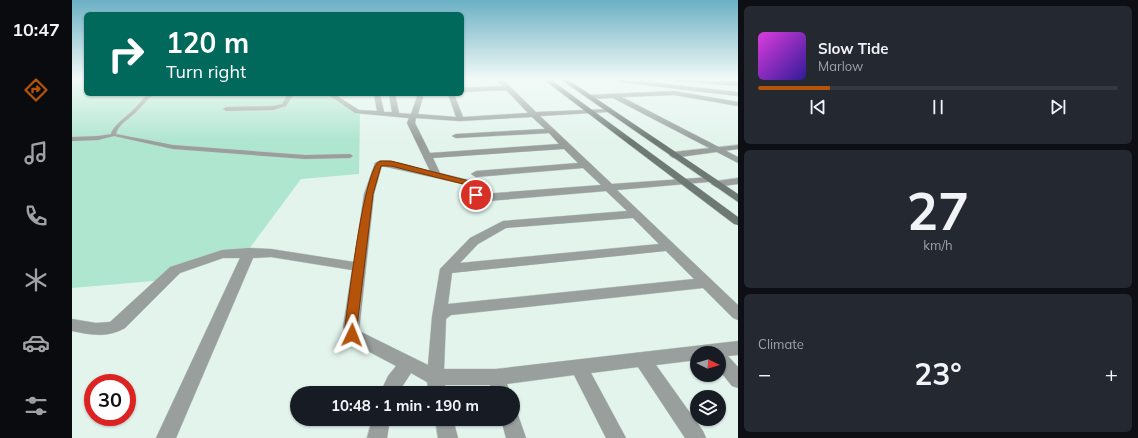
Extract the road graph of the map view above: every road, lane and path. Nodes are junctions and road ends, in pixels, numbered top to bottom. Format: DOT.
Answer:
graph roads {
  1 [pos="145,99"];
  2 [pos="288,99"];
  3 [pos="338,99"];
  4 [pos="378,99"];
  5 [pos="393,99"];
  6 [pos="419,99"];
  7 [pos="453,99"];
  8 [pos="519,99"];
  9 [pos="573,99"];
  10 [pos="593,99"];
  11 [pos="622,99"];
  12 [pos="709,99"];
  13 [pos="738,104"];
  14 [pos="226,109"];
  15 [pos="608,110"];
  16 [pos="588,111"];
  17 [pos="382,114"];
  18 [pos="396,114"];
  19 [pos="534,114"];
  20 [pos="413,116"];
  21 [pos="460,119"];
  22 [pos="551,131"];
  23 [pos="114,135"];
  24 [pos="456,136"];
  25 [pos="72,139"];
  26 [pos="566,146"];
  27 [pos="738,147"];
  28 [pos="719,150"];
  29 [pos="673,155"];
  30 [pos="350,156"];
  31 [pos="426,156"];
  32 [pos="738,160"];
  33 [pos="586,165"];
  34 [pos="436,174"];
  35 [pos="476,174"];
  36 [pos="682,181"];
  37 [pos="738,181"];
  38 [pos="712,182"];
  39 [pos="608,187"];
  40 [pos="738,199"];
  41 [pos="636,214"];
  42 [pos="738,222"];
  43 [pos="669,247"];
  44 [pos="249,252"];
  45 [pos="359,267"];
  46 [pos="446,269"];
  47 [pos="706,283"];
  48 [pos="738,314"];
  49 [pos="439,317"];
  50 [pos="73,326"];
  51 [pos="738,348"];
  52 [pos="726,351"];
  53 [pos="690,356"];
  54 [pos="642,359"];
  55 [pos="408,363"];
  56 [pos="726,366"];
  57 [pos="578,367"];
  58 [pos="496,377"];
  59 [pos="738,380"];
  60 [pos="437,385"];
  61 [pos="392,386"];
  62 [pos="499,386"];
  63 [pos="380,426"];
  64 [pos="445,426"];
  65 [pos="512,426"];
  66 [pos="166,438"];
  67 [pos="377,438"];
  68 [pos="448,438"];
  69 [pos="516,438"];
  70 [pos="616,438"];
  71 [pos="696,438"];
  1 -- 23 [label="lane"];
  2 -- 14 [label="street"];
  3 -- 17 [label="street"];
  4 -- 17 [label="street"];
  5 -- 18 [label="street"];
  6 -- 20 [label="street"];
  7 -- 21 [label="street"];
  8 -- 19 [label="street"];
  9 -- 16 [label="main road"];
  10 -- 15 [label="main road"];
  11 -- 28 [label="street"];
  12 -- 13 [label="street"];
  15 -- 16 [label="street"];
  15 -- 29 [label="main road"];
  16 -- 19 [label="street"];
  16 -- 36 [label="main road"];
  17 -- 18 [label="street"];
  18 -- 20 [label="street"];
  19 -- 21 [label="street"];
  19 -- 22 [label="street"];
  20 -- 21 [label="street"];
  20 -- 31 [label="street"];
  22 -- 24 [label="street"];
  22 -- 26 [label="street"];
  23 -- 25 [label="lane"];
  23 -- 30 [label="lane"];
  26 -- 31 [label="street"];
  26 -- 33 [label="street"];
  27 -- 28 [label="street"];
  28 -- 29 [label="street"];
  28 -- 32 [label="street"];
  29 -- 38 [label="main road"];
  31 -- 34 [label="street"];
  33 -- 35 [label="street"];
  33 -- 39 [label="street"];
  34 -- 39 [label="street"];
  34 -- 45 [label="street"];
  36 -- 38 [label="street"];
  36 -- 39 [label="street"];
  36 -- 42 [label="main road"];
  37 -- 38 [label="street"];
  38 -- 40 [label="main road"];
  39 -- 41 [label="street"];
  41 -- 43 [label="street"];
  41 -- 46 [label="street"];
  43 -- 46 [label="street"];
  43 -- 47 [label="street"];
  44 -- 45 [label="street"];
  44 -- 50 [label="street"];
  44 -- 66 [label="street"];
  45 -- 55 [label="street"];
  46 -- 49 [label="street"];
  47 -- 48 [label="street"];
  47 -- 49 [label="street"];
  49 -- 60 [label="street"];
  51 -- 52 [label="street"];
  53 -- 54 [label="street"];
  54 -- 57 [label="street"];
  54 -- 71 [label="street"];
  55 -- 60 [label="street"];
  55 -- 61 [label="street"];
  56 -- 59 [label="street"];
  57 -- 58 [label="street"];
  57 -- 70 [label="street"];
  58 -- 60 [label="street"];
  58 -- 62 [label="street"];
  63 -- 67 [label="street"];
  64 -- 68 [label="street"];
  65 -- 69 [label="street"];
}
